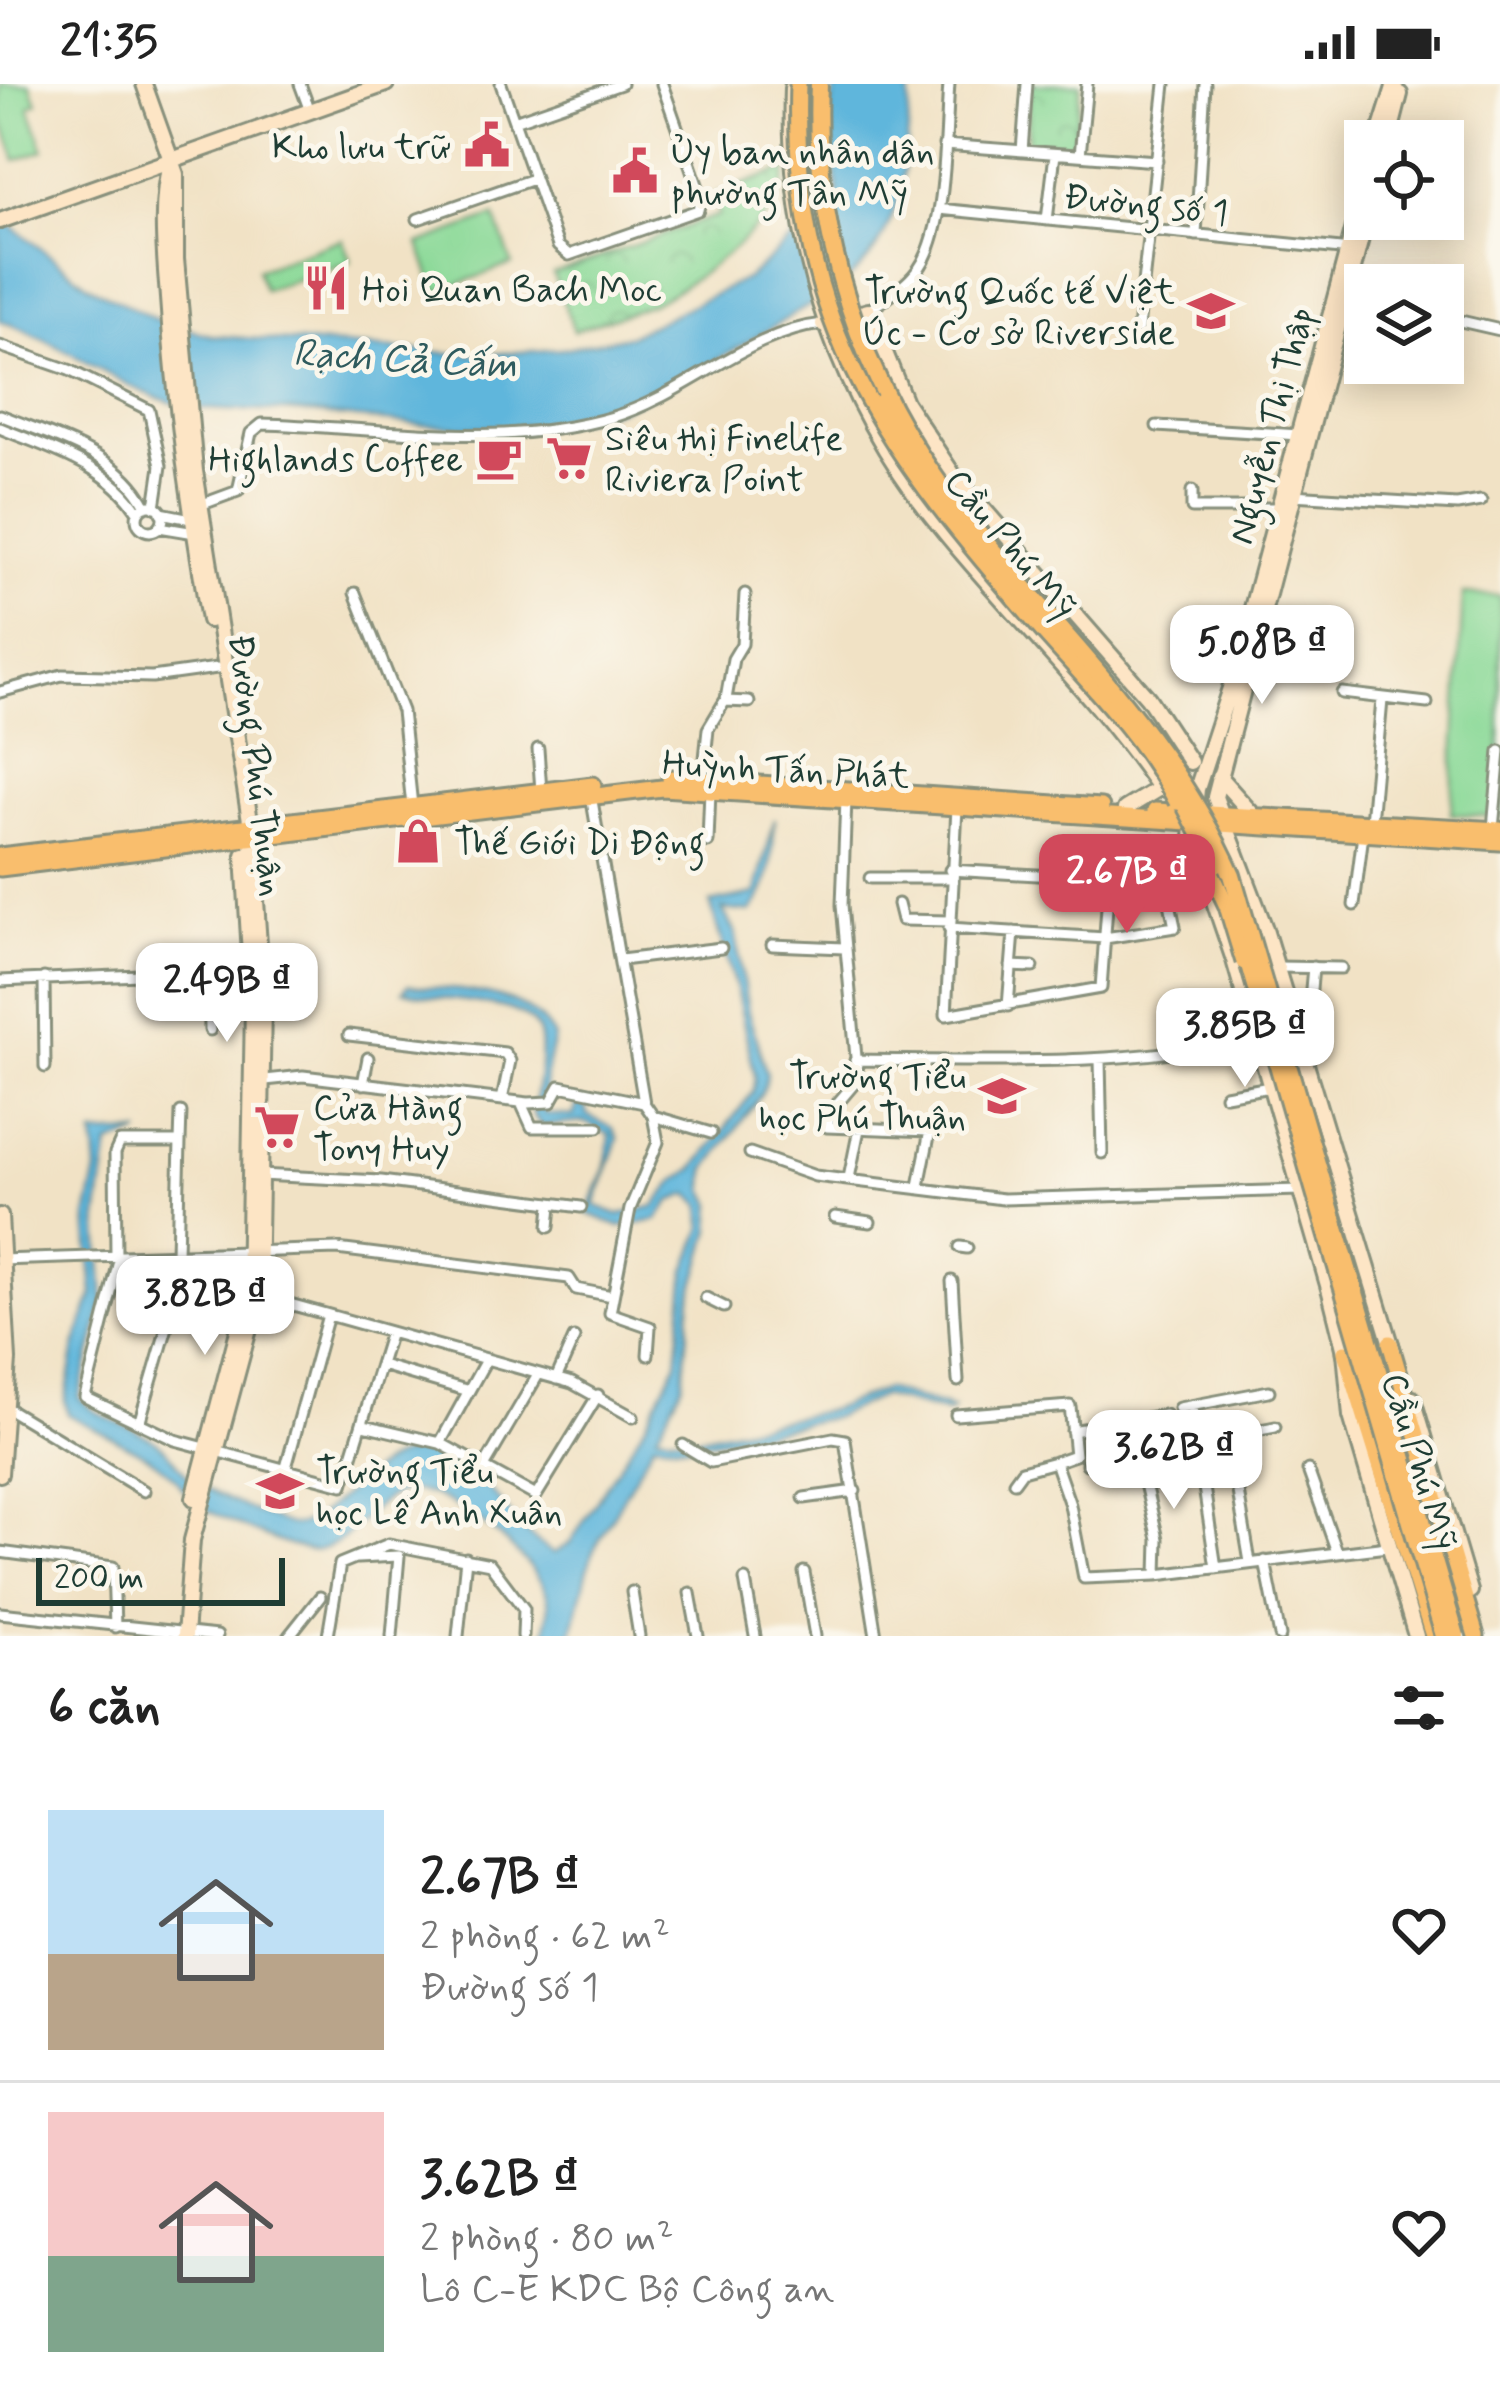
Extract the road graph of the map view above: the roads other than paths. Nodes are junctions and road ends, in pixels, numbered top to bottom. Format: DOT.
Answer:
graph roads {
  1 [pos="144,84"];
  2 [pos="301,84"];
  3 [pos="386,84"];
  4 [pos="501,84"];
  5 [pos="621,84"];
  6 [pos="662,84"];
  7 [pos="795,84"];
  8 [pos="808,84"];
  9 [pos="822,84"];
  10 [pos="949,84"];
  11 [pos="1027,84"];
  12 [pos="1087,84"];
  13 [pos="1165,84"];
  14 [pos="1204,84"];
  15 [pos="1397,84"];
  16 [pos="310,111"];
  17 [pos="1385,120"];
  18 [pos="1391,120"];
  19 [pos="514,121"];
  20 [pos="944,145"];
  21 [pos="1022,151"];
  22 [pos="1055,154"];
  23 [pos="1080,155"];
  24 [pos="171,160"];
  25 [pos="1157,161"];
  26 [pos="533,179"];
  27 [pos="939,209"];
  28 [pos="418,219"];
  29 [pos="1047,220"];
  30 [pos="0,221"];
  31 [pos="1151,231"];
  32 [pos="1196,235"];
  33 [pos="1355,240"];
  34 [pos="1357,240"];
  35 [pos="1353,250"];
  36 [pos="1341,291"];
  37 [pos="1344,292"];
  38 [pos="868,311"];
  39 [pos="1464,322"];
  40 [pos="818,325"];
  41 [pos="1138,329"];
  42 [pos="1500,330"];
  43 [pos="0,346"];
  44 [pos="0,415"];
  45 [pos="1157,426"];
  46 [pos="0,428"];
  47 [pos="1299,434"];
  48 [pos="1192,491"];
  49 [pos="1292,495"];
  50 [pos="1481,501"];
  51 [pos="1279,508"];
  52 [pos="150,509"];
  53 [pos="199,522"];
  54 [pos="159,527"];
  55 [pos="355,592"];
  56 [pos="746,594"];
  57 [pos="218,668"];
  58 [pos="0,692"];
  59 [pos="1342,693"];
  60 [pos="1382,700"];
  61 [pos="725,701"];
  62 [pos="749,702"];
  63 [pos="1426,703"];
  64 [pos="1230,708"];
  65 [pos="1216,723"];
  66 [pos="538,749"];
  67 [pos="1500,751"];
  68 [pos="1190,762"];
  69 [pos="1219,777"];
  70 [pos="706,784"];
  71 [pos="1160,789"];
  72 [pos="541,791"];
  73 [pos="823,792"];
  74 [pos="584,793"];
  75 [pos="846,799"];
  76 [pos="957,802"];
  77 [pos="415,812"];
  78 [pos="1125,814"];
  79 [pos="1193,819"];
  80 [pos="1220,820"];
  81 [pos="1158,821"];
  82 [pos="1251,821"];
  83 [pos="1367,828"];
  84 [pos="247,833"];
  85 [pos="1492,834"];
  86 [pos="708,842"];
  87 [pos="1233,846"];
  88 [pos="1193,848"];
  89 [pos="0,856"];
  90 [pos="0,868"];
  91 [pos="950,874"];
  92 [pos="870,878"];
  93 [pos="1109,880"];
  94 [pos="1166,884"];
  95 [pos="1207,885"];
  96 [pos="898,904"];
  97 [pos="1354,904"];
  98 [pos="950,924"];
  99 [pos="1014,932"];
  100 [pos="1105,938"];
  101 [pos="772,945"];
  102 [pos="722,948"];
  103 [pos="844,948"];
  104 [pos="621,960"];
  105 [pos="1011,966"];
  106 [pos="1033,967"];
  107 [pos="1276,967"];
  108 [pos="1313,967"];
  109 [pos="1341,968"];
  110 [pos="44,978"];
  111 [pos="0,981"];
  112 [pos="1007,1006"];
  113 [pos="1308,1022"];
  114 [pos="210,1030"];
  115 [pos="349,1035"];
  116 [pos="1257,1037"];
  117 [pos="368,1058"];
  118 [pos="855,1060"];
  119 [pos="1100,1060"];
  120 [pos="45,1067"];
  121 [pos="256,1081"];
  122 [pos="363,1084"];
  123 [pos="1270,1087"];
  124 [pos="1225,1095"];
  125 [pos="502,1100"];
  126 [pos="525,1103"];
  127 [pos="644,1103"];
  128 [pos="181,1112"];
  129 [pos="653,1116"];
  130 [pos="598,1127"];
  131 [pos="859,1129"];
  132 [pos="711,1133"];
  133 [pos="180,1142"];
  134 [pos="750,1153"];
  135 [pos="1102,1153"];
  136 [pos="253,1175"];
  137 [pos="849,1178"];
  138 [pos="919,1186"];
  139 [pos="1301,1190"];
  140 [pos="551,1205"];
  141 [pos="581,1207"];
  142 [pos="0,1216"];
  143 [pos="835,1216"];
  144 [pos="870,1222"];
  145 [pos="549,1227"];
  146 [pos="1353,1229"];
  147 [pos="1316,1241"];
  148 [pos="254,1248"];
  149 [pos="177,1253"];
  150 [pos="117,1257"];
  151 [pos="3,1260"];
  152 [pos="182,1276"];
  153 [pos="952,1281"];
  154 [pos="253,1294"];
  155 [pos="612,1296"];
  156 [pos="706,1298"];
  157 [pos="724,1307"];
  158 [pos="328,1315"];
  159 [pos="390,1332"];
  160 [pos="574,1339"];
  161 [pos="1390,1343"];
  162 [pos="1345,1352"];
  163 [pos="648,1355"];
  164 [pos="486,1360"];
  165 [pos="4,1361"];
  166 [pos="381,1365"];
  167 [pos="538,1375"];
  168 [pos="556,1379"];
  169 [pos="958,1381"];
  170 [pos="469,1391"];
  171 [pos="1269,1391"];
  172 [pos="598,1395"];
  173 [pos="1192,1406"];
  174 [pos="7,1408"];
  175 [pos="1179,1408"];
  176 [pos="956,1415"];
  177 [pos="1165,1415"];
  178 [pos="633,1417"];
  179 [pos="140,1420"];
  180 [pos="364,1425"];
  181 [pos="1275,1427"];
  182 [pos="1072,1431"];
  183 [pos="1197,1442"];
  184 [pos="440,1443"];
  185 [pos="683,1445"];
  186 [pos="211,1450"];
  187 [pos="1138,1454"];
  188 [pos="1055,1462"];
  189 [pos="1233,1462"];
  190 [pos="1087,1464"];
  191 [pos="484,1467"];
  192 [pos="1308,1470"];
  193 [pos="285,1471"];
  194 [pos="0,1474"];
  195 [pos="1014,1482"];
  196 [pos="144,1491"];
  197 [pos="855,1491"];
  198 [pos="804,1498"];
  199 [pos="1387,1547"];
  200 [pos="1336,1550"];
  201 [pos="0,1552"];
  202 [pos="404,1554"];
  203 [pos="466,1558"];
  204 [pos="1265,1561"];
  205 [pos="1250,1562"];
  206 [pos="1216,1568"];
  207 [pos="804,1572"];
  208 [pos="1157,1575"];
  209 [pos="746,1580"];
  210 [pos="632,1592"];
  211 [pos="690,1593"];
  212 [pos="320,1597"];
  213 [pos="0,1612"];
  214 [pos="115,1628"];
  215 [pos="181,1634"];
  216 [pos="217,1636"];
  217 [pos="289,1636"];
  218 [pos="328,1636"];
  219 [pos="392,1636"];
  220 [pos="458,1636"];
  221 [pos="523,1636"];
  222 [pos="639,1636"];
  223 [pos="698,1636"];
  224 [pos="755,1636"];
  225 [pos="814,1636"];
  226 [pos="876,1636"];
  227 [pos="1280,1636"];
  228 [pos="1416,1636"];
  229 [pos="1438,1636"];
  230 [pos="1458,1636"];
  231 [pos="1480,1636"];
  1 -- 24 [label="street"];
  2 -- 16 [label="street"];
  3 -- 16 [label="street"];
  4 -- 19 [label="street"];
  5 -- 19 [label="street"];
  6 -- 26 [label="street"];
  7 -- 40 [label="street, bridge"];
  7 -- 229 [label="main road, Cầu Phú Mỹ, bridge"];
  8 -- 229 [label="highway, Cầu Phú Mỹ, bridge"];
  9 -- 230 [label="highway, Cầu Phú Mỹ, bridge"];
  10 -- 20 [label="street"];
  11 -- 21 [label="street"];
  12 -- 23 [label="street"];
  13 -- 25 [label="street"];
  14 -- 32 [label="street"];
  15 -- 17 [label="street"];
  15 -- 18 [label="street"];
  16 -- 24 [label="street"];
  19 -- 26 [label="street"];
  20 -- 21 [label="street"];
  20 -- 27 [label="street"];
  21 -- 22 [label="street"];
  22 -- 23 [label="street"];
  22 -- 29 [label="street"];
  23 -- 25 [label="street"];
  24 -- 30 [label="street"];
  24 -- 53 [label="street, Đường Phú Thuận"];
  25 -- 31 [label="street"];
  26 -- 28 [label="street"];
  27 -- 29 [label="street, Đường số 1"];
  27 -- 38 [label="street"];
  29 -- 31 [label="street, Đường số 1"];
  31 -- 32 [label="street, Đường số 1"];
  31 -- 41 [label="street"];
  32 -- 35 [label="street, Đường số 1"];
  33 -- 35 [label="street, Nguyễn Thị Thập"];
  34 -- 35 [label="street, Nguyễn Thị Thập"];
  35 -- 36 [label="street, Nguyễn Thị Thập"];
  36 -- 37 [label="street"];
  36 -- 47 [label="street, Nguyễn Thị Thập"];
  36 -- 49 [label="street, Nguyễn Thị Thập"];
  38 -- 40 [label="street"];
  38 -- 68 [label="street"];
  39 -- 42 [label="street"];
  40 -- 53 [label="street"];
  40 -- 71 [label="street"];
  43 -- 52 [label="street"];
  44 -- 52 [label="street"];
  45 -- 47 [label="street"];
  46 -- 52 [label="street"];
  47 -- 51 [label="street, Nguyễn Thị Thập"];
  48 -- 51 [label="street"];
  49 -- 50 [label="street"];
  49 -- 64 [label="street, Nguyễn Thị Thập"];
  51 -- 64 [label="street, Nguyễn Thị Thập"];
  52 -- 53 [label="street"];
  52 -- 54 [label="street"];
  52 -- 54 [label="street"];
  53 -- 54 [label="street"];
  53 -- 57 [label="street, Đường Phú Thuận"];
  53 -- 84 [label="street, Đường Phú Thuận"];
  55 -- 77 [label="street"];
  56 -- 61 [label="street"];
  57 -- 58 [label="street"];
  57 -- 84 [label="street, Đường Phú Thuận"];
  59 -- 60 [label="street"];
  60 -- 63 [label="street"];
  60 -- 83 [label="street"];
  61 -- 62 [label="street"];
  61 -- 70 [label="street"];
  64 -- 65 [label="street, Nguyễn Thị Thập"];
  64 -- 69 [label="street, Nguyễn Thị Thập"];
  65 -- 68 [label="street"];
  65 -- 79 [label="street, Nguyễn Thị Thập"];
  66 -- 72 [label="street"];
  67 -- 85 [label="street"];
  68 -- 71 [label="street"];
  69 -- 80 [label="street, Nguyễn Thị Thập"];
  69 -- 82 [label="street"];
  70 -- 73 [label="main road, Huỳnh Tấn Phát"];
  70 -- 74 [label="main road, Huỳnh Tấn Phát"];
  70 -- 86 [label="street"];
  71 -- 78 [label="street"];
  72 -- 74 [label="main road, Huỳnh Tấn Phát"];
  72 -- 77 [label="main road, Huỳnh Tấn Phát"];
  73 -- 75 [label="main road, Huỳnh Tấn Phát"];
  73 -- 76 [label="main road, Huỳnh Tấn Phát"];
  74 -- 77 [label="main road, Huỳnh Tấn Phát"];
  74 -- 104 [label="street"];
  75 -- 76 [label="main road, Huỳnh Tấn Phát"];
  75 -- 103 [label="street"];
  76 -- 78 [label="main road, Huỳnh Tấn Phát"];
  76 -- 91 [label="street"];
  77 -- 84 [label="main road, Huỳnh Tấn Phát"];
  78 -- 79 [label="main road, Huỳnh Tấn Phát"];
  78 -- 81 [label="main road, Huỳnh Tấn Phát"];
  79 -- 80 [label="main road, Huỳnh Tấn Phát"];
  79 -- 81 [label="main road, Huỳnh Tấn Phát"];
  79 -- 88 [label="street, Nguyễn Thị Thập"];
  80 -- 82 [label="main road, Huỳnh Tấn Phát"];
  80 -- 87 [label="street"];
  81 -- 88 [label="street"];
  82 -- 83 [label="main road, Huỳnh Tấn Phát"];
  82 -- 87 [label="street"];
  83 -- 85 [label="main road, Huỳnh Tấn Phát"];
  83 -- 97 [label="street"];
  84 -- 89 [label="main road, Huỳnh Tấn Phát"];
  84 -- 90 [label="main road, Huỳnh Tấn Phát"];
  84 -- 121 [label="street, Đường Phú Thuận"];
  87 -- 107 [label="street"];
  88 -- 95 [label="street"];
  91 -- 92 [label="street"];
  91 -- 93 [label="street"];
  91 -- 98 [label="street"];
  93 -- 94 [label="street"];
  93 -- 100 [label="street"];
  94 -- 95 [label="street"];
  94 -- 100 [label="street"];
  95 -- 116 [label="street"];
  96 -- 98 [label="street"];
  98 -- 99 [label="street"];
  98 -- 112 [label="street"];
  99 -- 100 [label="street"];
  99 -- 105 [label="street"];
  100 -- 112 [label="street"];
  101 -- 103 [label="street"];
  102 -- 104 [label="street"];
  103 -- 118 [label="street"];
  104 -- 127 [label="street"];
  105 -- 106 [label="street"];
  105 -- 112 [label="street"];
  107 -- 108 [label="street"];
  107 -- 146 [label="street"];
  108 -- 109 [label="street"];
  108 -- 113 [label="street"];
  110 -- 111 [label="street"];
  110 -- 114 [label="street"];
  110 -- 120 [label="street"];
  115 -- 125 [label="street"];
  116 -- 119 [label="street"];
  116 -- 123 [label="street"];
  117 -- 122 [label="street"];
  118 -- 119 [label="street"];
  118 -- 131 [label="street"];
  119 -- 135 [label="street"];
  121 -- 122 [label="street"];
  121 -- 136 [label="street, Đường Phú Thuận"];
  122 -- 125 [label="street"];
  123 -- 124 [label="street"];
  123 -- 139 [label="street"];
  125 -- 126 [label="street"];
  126 -- 127 [label="street"];
  126 -- 130 [label="street"];
  127 -- 129 [label="street"];
  128 -- 133 [label="street"];
  129 -- 132 [label="street"];
  129 -- 155 [label="street"];
  131 -- 137 [label="street"];
  131 -- 138 [label="street"];
  133 -- 149 [label="street"];
  133 -- 150 [label="street"];
  134 -- 137 [label="street"];
  136 -- 140 [label="street"];
  136 -- 148 [label="street, Đường Phú Thuận"];
  137 -- 138 [label="street"];
  138 -- 139 [label="street"];
  139 -- 147 [label="street"];
  140 -- 141 [label="street"];
  140 -- 145 [label="street"];
  142 -- 151 [label="street"];
  143 -- 144 [label="street"];
  146 -- 147 [label="street"];
  146 -- 161 [label="street"];
  147 -- 162 [label="street"];
  148 -- 149 [label="street"];
  148 -- 154 [label="street, Đường Phú Thuận"];
  148 -- 155 [label="street"];
  149 -- 150 [label="street"];
  150 -- 151 [label="street"];
  150 -- 152 [label="street"];
  150 -- 179 [label="street"];
  151 -- 165 [label="street"];
  152 -- 154 [label="street"];
  152 -- 179 [label="street"];
  153 -- 169 [label="street"];
  154 -- 158 [label="street"];
  154 -- 186 [label="street, Đường Phú Thuận"];
  155 -- 163 [label="street"];
  156 -- 157 [label="street"];
  158 -- 159 [label="street"];
  158 -- 193 [label="street"];
  159 -- 164 [label="street"];
  159 -- 166 [label="street"];
  160 -- 168 [label="street"];
  161 -- 231 [label="main road, Cầu Phú Mỹ"];
  161 -- 231 [label="street"];
  162 -- 199 [label="street"];
  162 -- 229 [label="main road, Cầu Phú Mỹ"];
  164 -- 167 [label="street"];
  164 -- 170 [label="street"];
  165 -- 174 [label="street"];
  166 -- 170 [label="street"];
  166 -- 180 [label="street"];
  167 -- 168 [label="street"];
  167 -- 191 [label="street"];
  168 -- 172 [label="street"];
  170 -- 184 [label="street"];
  171 -- 173 [label="street"];
  172 -- 178 [label="street"];
  172 -- 191 [label="street"];
  173 -- 175 [label="street"];
  173 -- 183 [label="street"];
  174 -- 194 [label="street"];
  174 -- 196 [label="street"];
  176 -- 182 [label="street"];
  177 -- 182 [label="street"];
  179 -- 186 [label="street"];
  180 -- 184 [label="street"];
  180 -- 193 [label="street"];
  181 -- 183 [label="street"];
  182 -- 188 [label="street"];
  183 -- 187 [label="street"];
  183 -- 206 [label="street"];
  184 -- 191 [label="street"];
  185 -- 197 [label="street"];
  186 -- 193 [label="street"];
  186 -- 215 [label="street, Đường Phú Thuận"];
  187 -- 190 [label="street"];
  187 -- 208 [label="street"];
  188 -- 195 [label="street"];
  188 -- 208 [label="street"];
  189 -- 205 [label="street"];
  192 -- 200 [label="street"];
  197 -- 198 [label="street"];
  197 -- 226 [label="street"];
  199 -- 200 [label="street"];
  199 -- 228 [label="street"];
  200 -- 204 [label="street"];
  201 -- 214 [label="street"];
  202 -- 203 [label="street"];
  202 -- 218 [label="street"];
  202 -- 219 [label="street"];
  203 -- 220 [label="street"];
  203 -- 221 [label="street"];
  204 -- 205 [label="street"];
  204 -- 227 [label="street"];
  205 -- 206 [label="street"];
  206 -- 208 [label="street"];
  207 -- 225 [label="street"];
  209 -- 224 [label="street"];
  210 -- 222 [label="street"];
  211 -- 223 [label="street"];
  212 -- 217 [label="street"];
  213 -- 214 [label="street"];
  214 -- 215 [label="street"];
  215 -- 216 [label="street"];
}
